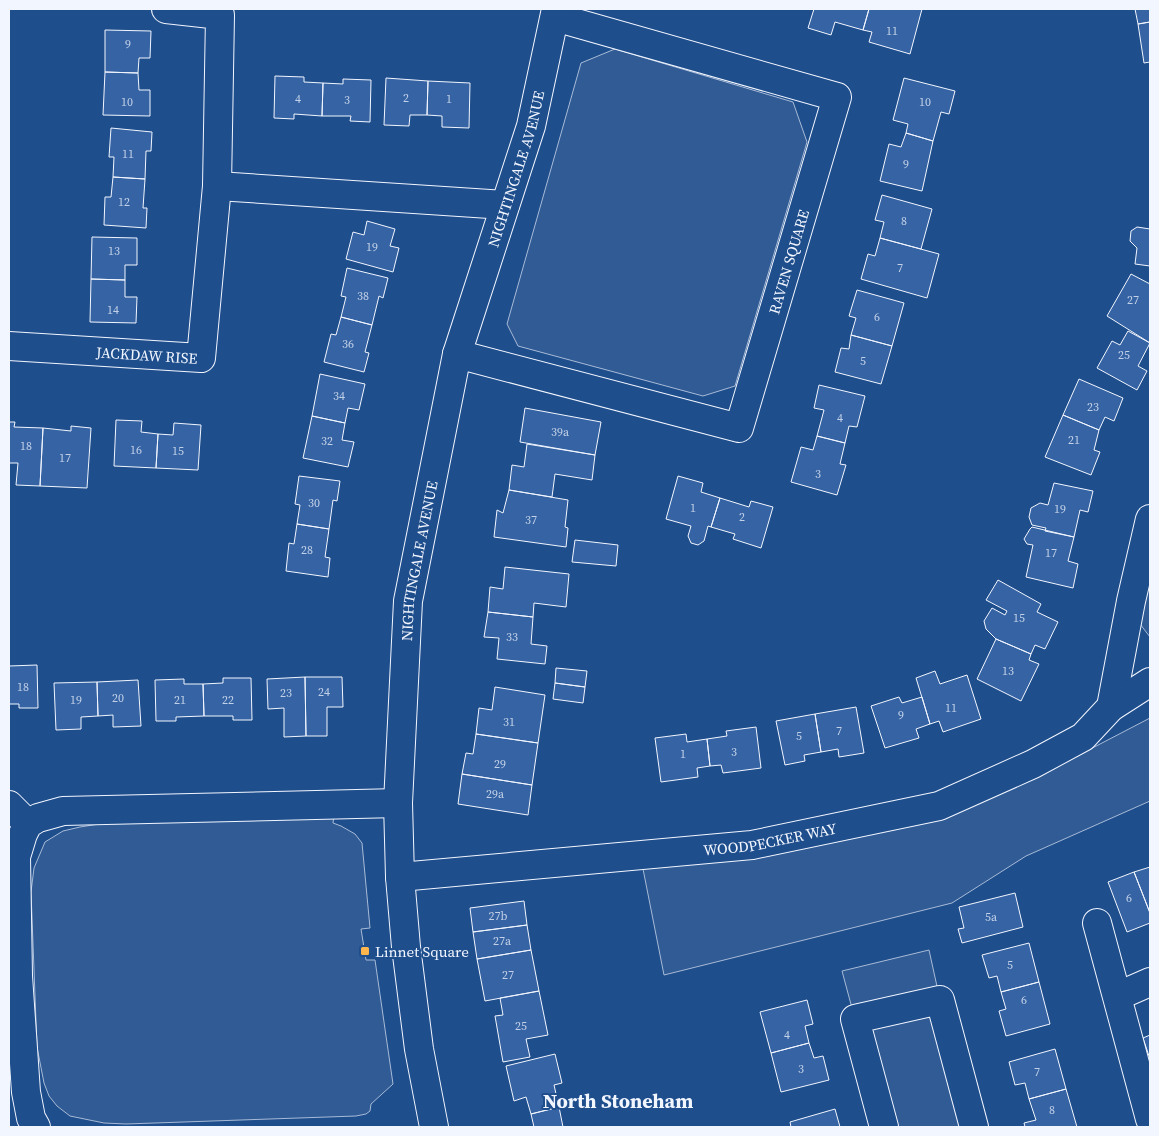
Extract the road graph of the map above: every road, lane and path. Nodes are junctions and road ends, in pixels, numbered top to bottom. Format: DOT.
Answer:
graph roads {
  1 [pos="166,9"];
  2 [pos="556,13"];
  3 [pos="217,186"];
  4 [pos="505,205"];
  5 [pos="9,346"];
  6 [pos="457,354"];
  7 [pos="1150,519"];
  8 [pos="1150,682"];
  9 [pos="1111,707"];
  10 [pos="398,803"];
  11 [pos="9,805"];
  12 [pos="28,824"];
  13 [pos="400,877"];
  14 [pos="1097,923"];
  15 [pos="13,976"];
  16 [pos="1150,982"];
  17 [pos="1118,996"];
  18 [pos="1150,1119"];
  19 [pos="36,1127"];
  20 [pos="434,1127"];
  21 [pos="884,1127"];
  22 [pos="974,1127"];
  1 -- 3 [label="street, JACKDAW RISE"];
  2 -- 4 [label="street, NIGHTINGALE AVENUE"];
  2 -- 6 [label="street, RAVEN SQUARE"];
  3 -- 4 [label="street"];
  3 -- 5 [label="street, JACKDAW RISE"];
  4 -- 6 [label="street, NIGHTINGALE AVENUE"];
  6 -- 10 [label="street, NIGHTINGALE AVENUE"];
  7 -- 9 [label="street"];
  8 -- 9 [label="street, WOODPECKER WAY"];
  9 -- 13 [label="street, WOODPECKER WAY"];
  10 -- 12 [label="street"];
  10 -- 13 [label="street, NIGHTINGALE AVENUE"];
  11 -- 12 [label="street"];
  12 -- 15 [label="street"];
  13 -- 20 [label="street, NIGHTINGALE AVENUE"];
  14 -- 17 [label="street"];
  15 -- 19 [label="street"];
  16 -- 17 [label="street"];
  17 -- 18 [label="street"];
  21 -- 22 [label="street"];
}
